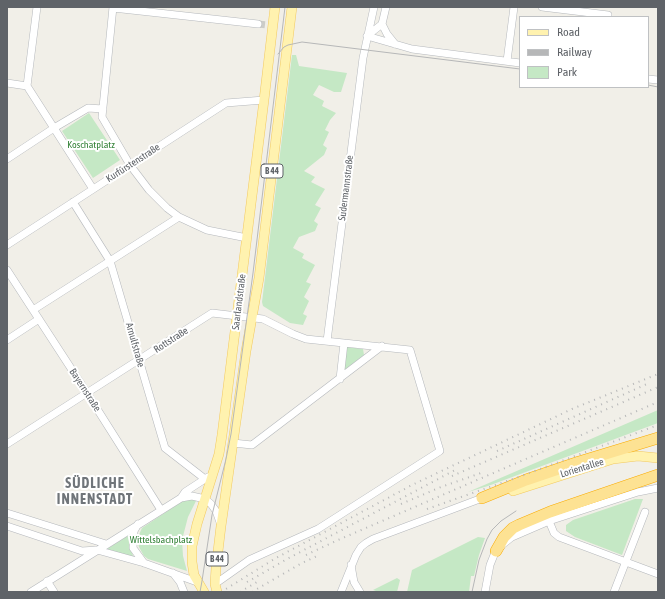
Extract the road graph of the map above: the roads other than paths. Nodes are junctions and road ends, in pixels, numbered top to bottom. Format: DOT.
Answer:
graph roads {
  1 [pos="37,7"];
  2 [pos="113,7"];
  3 [pos="275,7"];
  4 [pos="292,7"];
  5 [pos="374,7"];
  6 [pos="386,7"];
  7 [pos="514,7"];
  8 [pos="542,7"];
  9 [pos="608,16"];
  10 [pos="258,24"];
  11 [pos="382,24"];
  12 [pos="367,36"];
  13 [pos="395,44"];
  14 [pos="507,61"];
  15 [pos="519,63"];
  16 [pos="7,84"];
  17 [pos="27,86"];
  18 [pos="264,100"];
  19 [pos="103,109"];
  20 [pos="54,128"];
  21 [pos="7,159"];
  22 [pos="130,165"];
  23 [pos="93,189"];
  24 [pos="73,202"];
  25 [pos="179,217"];
  26 [pos="247,238"];
  27 [pos="7,245"];
  28 [pos="110,261"];
  29 [pos="7,270"];
  30 [pos="33,310"];
  31 [pos="237,316"];
  32 [pos="252,318"];
  33 [pos="39,319"];
  34 [pos="7,340"];
  35 [pos="326,341"];
  36 [pos="344,343"];
  37 [pos="382,346"];
  38 [pos="139,360"];
  39 [pos="340,379"];
  40 [pos="88,394"];
  41 [pos="658,438"];
  42 [pos="233,443"];
  43 [pos="7,444"];
  44 [pos="658,458"];
  45 [pos="213,473"];
  46 [pos="658,475"];
  47 [pos="205,479"];
  48 [pos="658,488"];
  49 [pos="509,492"];
  50 [pos="181,498"];
  51 [pos="482,498"];
  52 [pos="205,499"];
  53 [pos="161,510"];
  54 [pos="644,512"];
  55 [pos="7,513"];
  56 [pos="549,521"];
  57 [pos="138,524"];
  58 [pos="7,526"];
  59 [pos="221,526"];
  60 [pos="106,544"];
  61 [pos="97,550"];
  62 [pos="496,551"];
  63 [pos="626,562"];
  64 [pos="144,563"];
  65 [pos="351,565"];
  66 [pos="173,572"];
  67 [pos="658,574"];
  68 [pos="47,581"];
  69 [pos="197,582"];
  70 [pos="216,588"];
  71 [pos="31,592"];
  72 [pos="54,592"];
  73 [pos="184,592"];
  74 [pos="204,592"];
  75 [pos="341,592"];
  76 [pos="360,592"];
  77 [pos="485,592"];
  78 [pos="614,592"];
  1 -- 17 [label="street"];
  2 -- 10 [label="street"];
  2 -- 19 [label="street"];
  3 -- 18 [label="main road, Saarlandstraße / B 44"];
  4 -- 32 [label="main road, Saarlandstraße / B 44"];
  5 -- 12 [label="street, Sudermannstraße"];
  6 -- 11 [label="street"];
  7 -- 14 [label="street"];
  8 -- 9 [label="street"];
  11 -- 12 [label="street"];
  11 -- 13 [label="street"];
  12 -- 13 [label="street"];
  12 -- 35 [label="street, Sudermannstraße"];
  13 -- 14 [label="street"];
  14 -- 15 [label="street"];
  16 -- 17 [label="street"];
  17 -- 20 [label="street"];
  18 -- 22 [label="street, Kurfürstenstraße"];
  18 -- 26 [label="main road, Saarlandstraße / B 44"];
  19 -- 20 [label="street"];
  19 -- 22 [label="street"];
  20 -- 21 [label="street"];
  20 -- 23 [label="street"];
  22 -- 23 [label="street, Kurfürstenstraße"];
  22 -- 25 [label="street"];
  23 -- 24 [label="street, Kurfürstenstraße"];
  24 -- 27 [label="street, Kurfürstenstraße"];
  24 -- 28 [label="street, Arnulfstraße"];
  25 -- 26 [label="street"];
  25 -- 28 [label="street"];
  26 -- 31 [label="main road, Saarlandstraße / B 44"];
  28 -- 30 [label="street"];
  28 -- 38 [label="street, Arnulfstraße"];
  29 -- 30 [label="street, Bayernstraße"];
  30 -- 33 [label="street, Bayernstraße"];
  31 -- 32 [label="street, Rottstraße"];
  31 -- 38 [label="street, Rottstraße"];
  31 -- 45 [label="main road, Saarlandstraße / B 44"];
  32 -- 35 [label="street, Rottstraße"];
  32 -- 42 [label="main road, Saarlandstraße / B 44"];
  33 -- 34 [label="street"];
  33 -- 40 [label="street, Bayernstraße"];
  35 -- 36 [label="street, Rottstraße"];
  36 -- 37 [label="street, Rottstraße"];
  36 -- 39 [label="street"];
  37 -- 39 [label="street"];
  37 -- 70 [label="street, Rottstraße"];
  38 -- 40 [label="street, Rottstraße"];
  38 -- 47 [label="street, Arnulfstraße"];
  39 -- 42 [label="street"];
  40 -- 43 [label="street, Rottstraße"];
  40 -- 53 [label="street, Bayernstraße"];
  41 -- 51 [label="highway"];
  42 -- 59 [label="main road, Saarlandstraße / B 44"];
  44 -- 49 [label="main road, Lorientallee"];
  45 -- 47 [label="street"];
  45 -- 52 [label="main road, Saarlandstraße / B 44"];
  46 -- 62 [label="highway"];
  47 -- 50 [label="street"];
  48 -- 56 [label="street"];
  49 -- 51 [label="street"];
  50 -- 52 [label="street"];
  50 -- 53 [label="street"];
  51 -- 65 [label="street"];
  52 -- 59 [label="street"];
  52 -- 69 [label="main road, Saarlandstraße / B 44"];
  53 -- 57 [label="street"];
  54 -- 63 [label="street"];
  55 -- 60 [label="street"];
  56 -- 62 [label="street"];
  56 -- 63 [label="street"];
  57 -- 60 [label="street"];
  57 -- 64 [label="street"];
  58 -- 61 [label="street"];
  59 -- 70 [label="main road, Saarlandstraße / B 44"];
  60 -- 61 [label="street"];
  61 -- 64 [label="street"];
  61 -- 68 [label="street"];
  62 -- 77 [label="street"];
  63 -- 67 [label="street"];
  63 -- 78 [label="street"];
  64 -- 66 [label="street"];
  65 -- 75 [label="street"];
  65 -- 76 [label="street"];
  66 -- 69 [label="street"];
  66 -- 73 [label="street"];
  68 -- 71 [label="street"];
  68 -- 72 [label="street"];
  69 -- 74 [label="main road, Saarlandstraße / B 44"];
}
